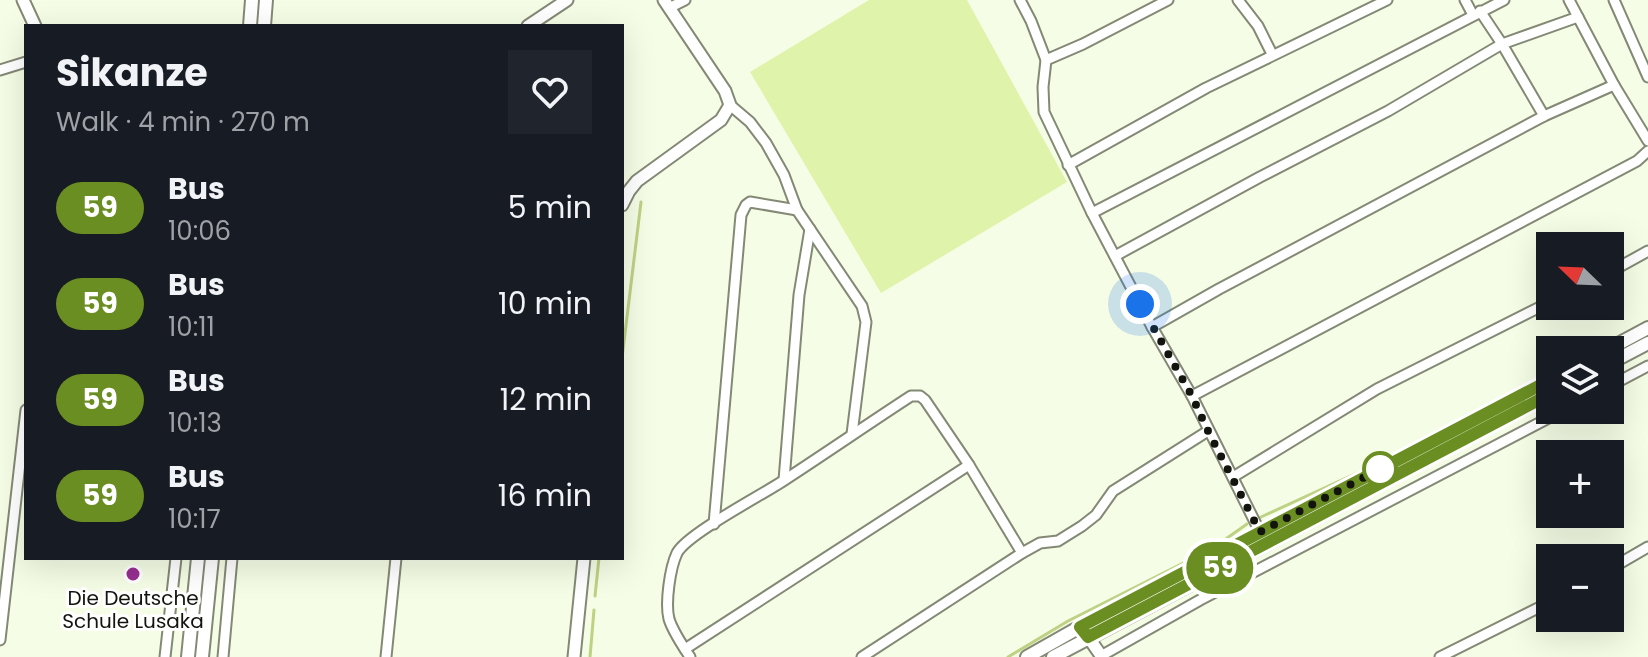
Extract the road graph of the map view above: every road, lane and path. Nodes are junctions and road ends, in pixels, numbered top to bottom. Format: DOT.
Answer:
graph roads {
  1 [pos="23,0"];
  2 [pos="252,0"];
  3 [pos="266,0"];
  4 [pos="567,0"];
  5 [pos="685,0"];
  6 [pos="1020,0"];
  7 [pos="1168,0"];
  8 [pos="1238,0"];
  9 [pos="1387,0"];
  10 [pos="1465,0"];
  11 [pos="1504,0"];
  12 [pos="1569,0"];
  13 [pos="1614,0"];
  14 [pos="666,4"];
  15 [pos="1476,13"];
  16 [pos="1578,17"];
  17 [pos="34,24"];
  18 [pos="250,24"];
  19 [pos="264,24"];
  20 [pos="531,24"];
  21 [pos="1502,44"];
  22 [pos="1272,54"];
  23 [pos="1046,60"];
  24 [pos="24,63"];
  25 [pos="0,70"];
  26 [pos="1648,77"];
  27 [pos="1614,85"];
  28 [pos="730,105"];
  29 [pos="1544,116"];
  30 [pos="1648,141"];
  31 [pos="1645,154"];
  32 [pos="1068,165"];
  33 [pos="1648,167"];
  34 [pos="624,201"];
  35 [pos="797,210"];
  36 [pos="1092,213"];
  37 [pos="810,229"];
  38 [pos="1648,251"];
  39 [pos="1115,256"];
  40 [pos="1624,264"];
  41 [pos="1536,309"];
  42 [pos="1152,327"];
  43 [pos="1648,328"];
  44 [pos="1624,341"];
  45 [pos="1648,343"];
  46 [pos="1624,356"];
  47 [pos="1648,366"];
  48 [pos="1624,379"];
  49 [pos="1536,387"];
  50 [pos="1192,396"];
  51 [pos="1536,401"];
  52 [pos="1537,424"];
  53 [pos="24,428"];
  54 [pos="1208,431"];
  55 [pos="852,434"];
  56 [pos="969,465"];
  57 [pos="1233,477"];
  58 [pos="784,480"];
  59 [pos="714,524"];
  60 [pos="1260,532"];
  61 [pos="1648,547"];
  62 [pos="1022,553"];
  63 [pos="176,560"];
  64 [pos="198,560"];
  65 [pos="212,560"];
  66 [pos="232,560"];
  67 [pos="396,560"];
  68 [pos="584,560"];
  69 [pos="1624,561"];
  70 [pos="1536,609"];
  71 [pos="1084,632"];
  72 [pos="0,640"];
  73 [pos="687,653"];
  74 [pos="1101,656"];
  75 [pos="165,657"];
  76 [pos="188,657"];
  77 [pos="202,657"];
  78 [pos="223,657"];
  79 [pos="386,657"];
  80 [pos="574,657"];
  81 [pos="862,657"];
  82 [pos="1027,657"];
  83 [pos="1053,657"];
  84 [pos="1440,657"];
  1 -- 17 [label="street"];
  2 -- 18 [label="main road"];
  3 -- 19 [label="main road"];
  4 -- 20 [label="street"];
  5 -- 14 [label="street"];
  6 -- 23 [label="street"];
  7 -- 23 [label="street"];
  8 -- 22 [label="street"];
  9 -- 22 [label="street"];
  10 -- 15 [label="street"];
  11 -- 15 [label="street"];
  12 -- 16 [label="street"];
  13 -- 26 [label="street"];
  14 -- 28 [label="street"];
  15 -- 21 [label="street"];
  15 -- 36 [label="street"];
  16 -- 21 [label="street"];
  16 -- 27 [label="street"];
  21 -- 29 [label="street"];
  21 -- 39 [label="street"];
  22 -- 32 [label="street"];
  23 -- 32 [label="street"];
  24 -- 25 [label="street"];
  27 -- 29 [label="street"];
  27 -- 30 [label="street"];
  28 -- 34 [label="street"];
  28 -- 35 [label="street"];
  29 -- 42 [label="street"];
  31 -- 33 [label="street"];
  31 -- 50 [label="street"];
  32 -- 36 [label="street"];
  35 -- 37 [label="street"];
  35 -- 59 [label="street"];
  36 -- 39 [label="street"];
  37 -- 55 [label="street"];
  37 -- 58 [label="street"];
  38 -- 40 [label="street"];
  39 -- 42 [label="street"];
  41 -- 57 [label="street"];
  42 -- 50 [label="street"];
  43 -- 44 [label="main road"];
  45 -- 46 [label="main road"];
  47 -- 48 [label="street"];
  49 -- 60 [label="main road"];
  50 -- 54 [label="street"];
  51 -- 71 [label="main road"];
  52 -- 74 [label="street"];
  53 -- 72 [label="street"];
  54 -- 57 [label="street"];
  54 -- 62 [label="street"];
  55 -- 56 [label="street"];
  55 -- 58 [label="street"];
  56 -- 62 [label="street"];
  56 -- 73 [label="street"];
  57 -- 60 [label="street"];
  58 -- 59 [label="street"];
  59 -- 73 [label="street"];
  60 -- 71 [label="main road"];
  61 -- 69 [label="street"];
  62 -- 81 [label="street"];
  63 -- 75 [label="street"];
  64 -- 76 [label="main road"];
  65 -- 77 [label="main road"];
  66 -- 78 [label="street"];
  67 -- 79 [label="street"];
  68 -- 80 [label="street"];
  70 -- 84 [label="street"];
  71 -- 74 [label="street"];
  71 -- 82 [label="main road"];
  71 -- 83 [label="main road"];
}
